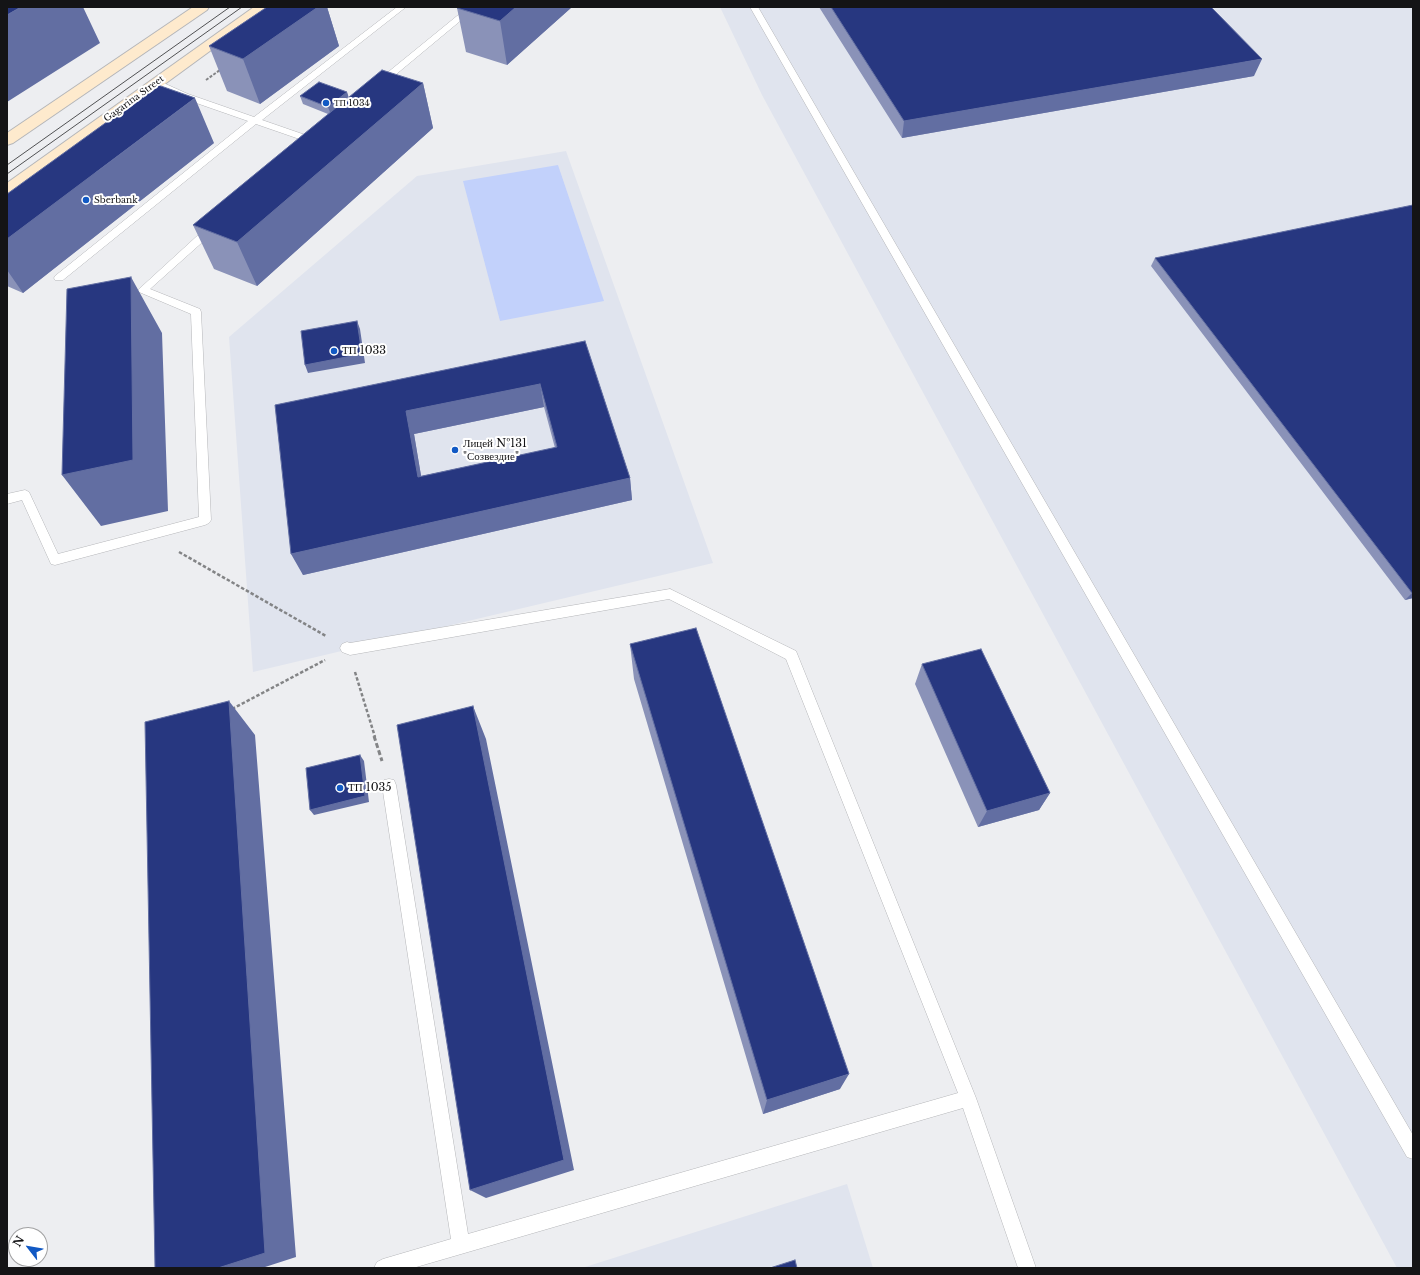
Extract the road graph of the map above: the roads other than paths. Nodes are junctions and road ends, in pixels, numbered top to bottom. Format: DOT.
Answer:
graph roads {
  1 [pos="202,7"];
  2 [pos="263,7"];
  3 [pos="402,7"];
  4 [pos="473,7"];
  5 [pos="754,7"];
  6 [pos="156,82"];
  7 [pos="371,91"];
  8 [pos="256,120"];
  9 [pos="7,140"];
  10 [pos="300,150"];
  11 [pos="7,192"];
  12 [pos="218,222"];
  13 [pos="59,278"];
  14 [pos="7,499"];
  15 [pos="347,648"];
  16 [pos="389,785"];
  17 [pos="968,1098"];
  18 [pos="1413,1151"];
  19 [pos="461,1245"];
  20 [pos="383,1268"];
  21 [pos="1027,1268"];
  1 -- 9 [label="main road"];
  2 -- 6 [label="main road, Gagarina Street"];
  3 -- 8 [label="lane"];
  4 -- 7 [label="lane"];
  5 -- 18 [label="lane"];
  6 -- 8 [label="lane"];
  6 -- 11 [label="main road, Gagarina Street"];
  8 -- 10 [label="lane"];
  8 -- 13 [label="lane"];
  12 -- 14 [label="lane"];
  15 -- 17 [label="lane"];
  16 -- 19 [label="lane"];
  17 -- 19 [label="lane"];
  17 -- 21 [label="lane"];
  19 -- 20 [label="lane"];
}
